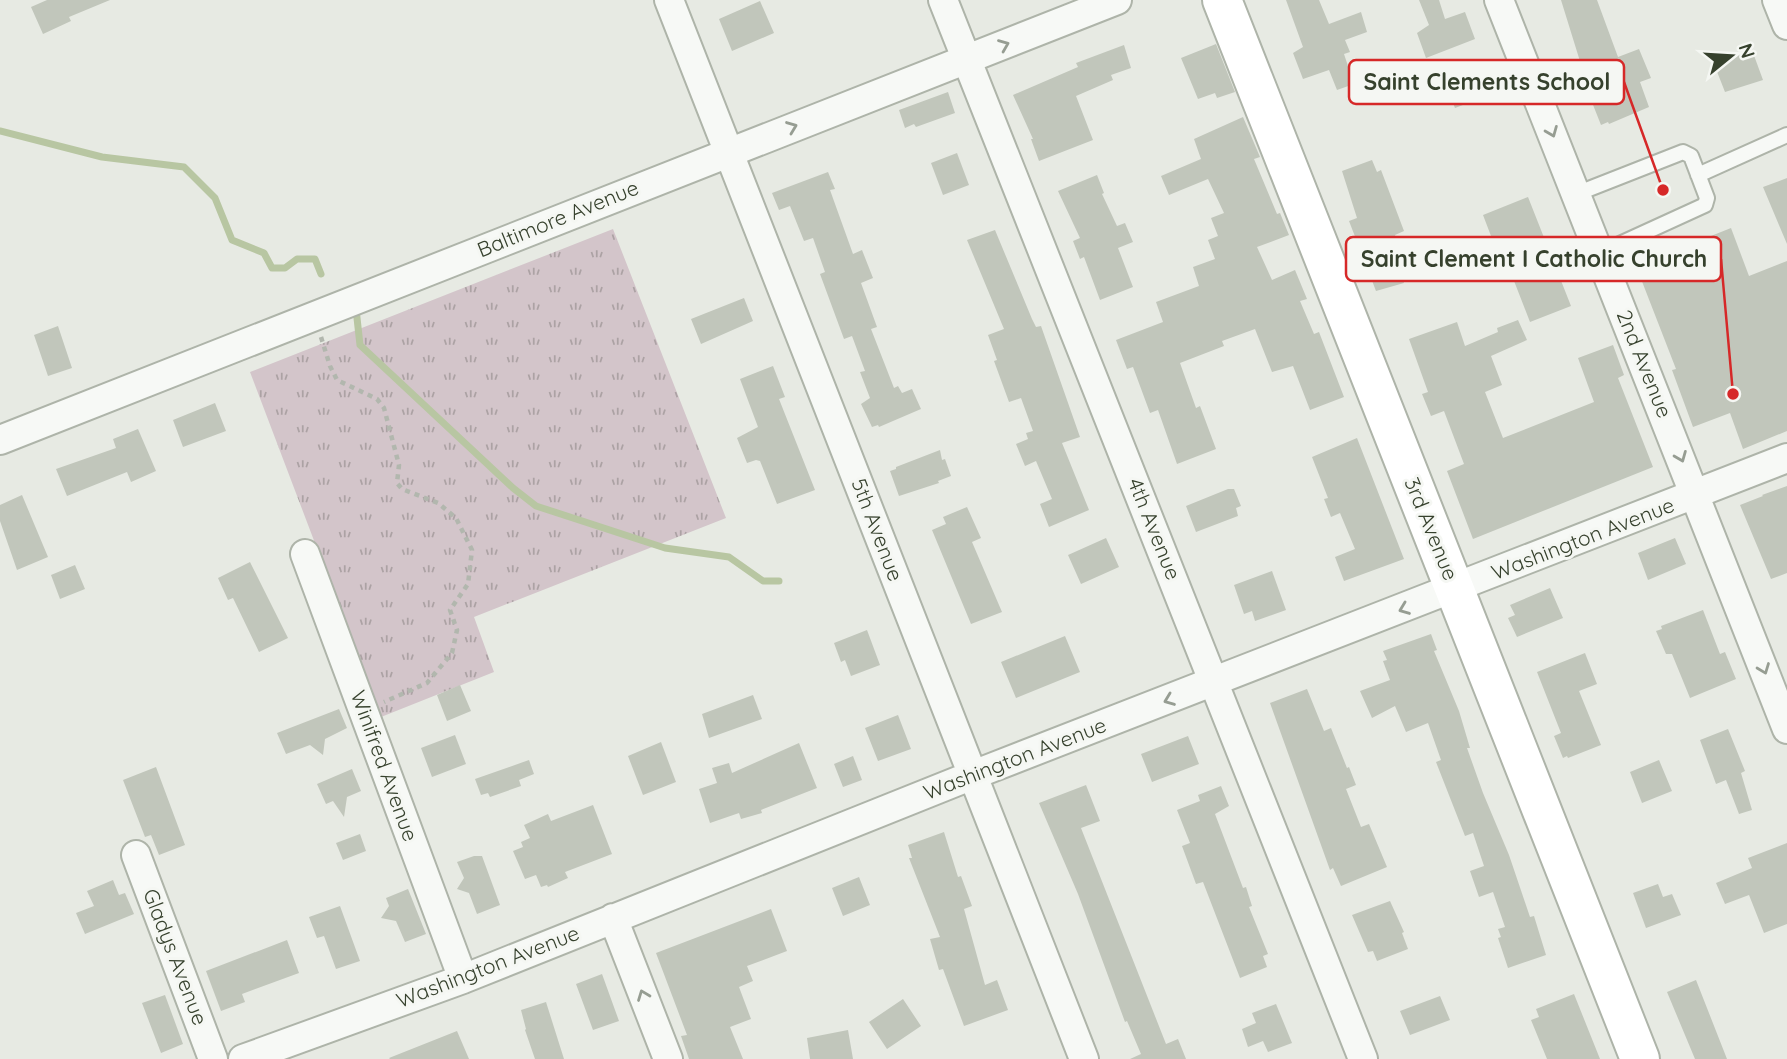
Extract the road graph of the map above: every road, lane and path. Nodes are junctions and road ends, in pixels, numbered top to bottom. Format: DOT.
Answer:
graph roads {
  1 [pos="669,0"];
  2 [pos="943,0"];
  3 [pos="1117,0"];
  4 [pos="1222,0"];
  5 [pos="1499,0"];
  6 [pos="1777,0"];
  7 [pos="1787,25"];
  8 [pos="966,60"];
  9 [pos="1787,135"];
  10 [pos="729,152"];
  11 [pos="1698,175"];
  12 [pos="1576,194"];
  13 [pos="1600,253"];
  14 [pos="315,315"];
  15 [pos="0,440"];
  16 [pos="1787,458"];
  17 [pos="1696,494"];
  18 [pos="305,554"];
  19 [pos="1455,589"];
  20 [pos="1215,682"];
  21 [pos="364,712"];
  22 [pos="1787,729"];
  23 [pos="972,775"];
  24 [pos="136,855"];
  25 [pos="613,918"];
  26 [pos="463,978"];
  27 [pos="213,1059"];
  28 [pos="243,1059"];
  29 [pos="668,1059"];
  30 [pos="1084,1059"];
  31 [pos="1363,1059"];
  32 [pos="1640,1059"];
  1 -- 10 [label="street, 5th Avenue"];
  2 -- 8 [label="street, 4th Avenue"];
  8 -- 3 [label="street, Baltimore Avenue, one-way"];
  4 -- 19 [label="street, 3rd Avenue"];
  5 -- 12 [label="street, 2nd Avenue, one-way"];
  6 -- 7 [label="street"];
  10 -- 8 [label="street, Baltimore Avenue, one-way"];
  8 -- 20 [label="street, 4th Avenue"];
  9 -- 11 [label="lane"];
  10 -- 14 [label="street, Baltimore Avenue"];
  10 -- 23 [label="street, 5th Avenue"];
  11 -- 12 [label="lane"];
  11 -- 13 [label="lane"];
  12 -- 13 [label="street, 2nd Avenue"];
  13 -- 17 [label="street, 2nd Avenue, one-way"];
  14 -- 15 [label="street, Baltimore Avenue"];
  14 -- 21 [label="path"];
  16 -- 17 [label="street, Washington Avenue"];
  17 -- 19 [label="street, Washington Avenue"];
  17 -- 22 [label="street, 2nd Avenue, one-way"];
  18 -- 21 [label="street, Winifred Avenue"];
  19 -- 20 [label="street, Washington Avenue, one-way"];
  19 -- 32 [label="street, 3rd Avenue"];
  20 -- 23 [label="street, Washington Avenue, one-way"];
  20 -- 31 [label="street, 4th Avenue"];
  21 -- 26 [label="street, Winifred Avenue"];
  23 -- 25 [label="street, Washington Avenue"];
  23 -- 30 [label="street, 5th Avenue"];
  24 -- 27 [label="street, Gladys Avenue"];
  25 -- 26 [label="street, Washington Avenue"];
  29 -- 25 [label="street, one-way"];
  26 -- 28 [label="street, Washington Avenue"];
}
